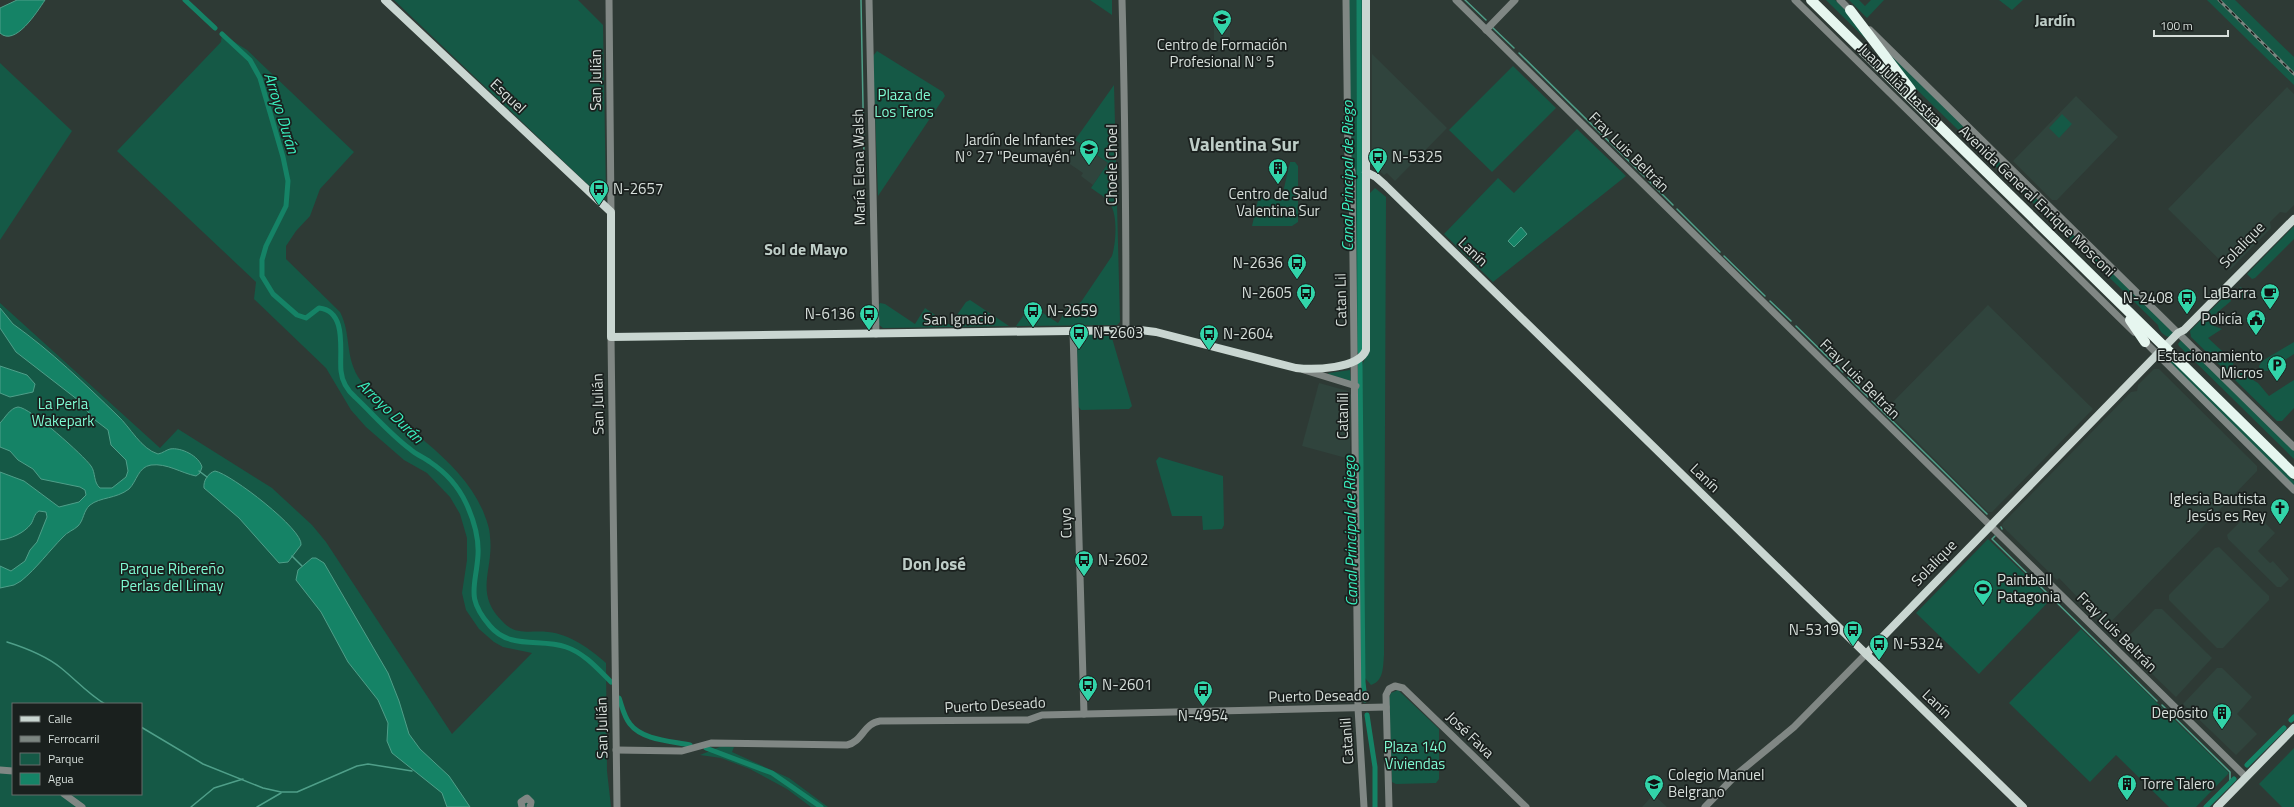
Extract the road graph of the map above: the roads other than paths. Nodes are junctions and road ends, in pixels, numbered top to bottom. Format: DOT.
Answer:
graph roads {
  1 [pos="385,0"];
  2 [pos="610,0"];
  3 [pos="869,0"];
  4 [pos="1122,0"];
  5 [pos="1346,0"];
  6 [pos="1366,0"];
  7 [pos="1456,0"];
  8 [pos="1515,0"];
  9 [pos="1795,0"];
  10 [pos="1811,0"];
  11 [pos="1819,0"];
  12 [pos="1840,0"];
  13 [pos="1850,10"];
  14 [pos="1486,30"];
  15 [pos="1911,90"];
  16 [pos="1366,172"];
  17 [pos="611,212"];
  18 [pos="2294,212"];
  19 [pos="2294,218"];
  20 [pos="2112,296"];
  21 [pos="1126,330"];
  22 [pos="1073,331"];
  23 [pos="876,334"];
  24 [pos="2178,334"];
  25 [pos="611,337"];
  26 [pos="2145,342"];
  27 [pos="2164,349"];
  28 [pos="1355,360"];
  29 [pos="1302,369"];
  30 [pos="1356,386"];
  31 [pos="2294,447"];
  32 [pos="2294,466"];
  33 [pos="2294,474"];
  34 [pos="2294,490"];
  35 [pos="1991,526"];
  36 [pos="1866,654"];
  37 [pos="1386,707"];
  38 [pos="1358,708"];
  39 [pos="1084,714"];
  40 [pos="2294,728"];
  41 [pos="616,750"];
  42 [pos="0,770"];
  43 [pos="12,771"];
  44 [pos="2246,777"];
  45 [pos="65,795"];
  46 [pos="520,806"];
  47 [pos="82,807"];
  48 [pos="530,807"];
  49 [pos="617,807"];
  50 [pos="1364,807"];
  51 [pos="1388,807"];
  52 [pos="1526,807"];
  53 [pos="1705,807"];
  54 [pos="2023,807"];
  55 [pos="2217,807"];
  1 -- 17 [label="main road, Esquel"];
  2 -- 17 [label="street, San Julián"];
  3 -- 23 [label="street, María Elena Walsh"];
  4 -- 21 [label="street, Choele Choel"];
  5 -- 28 [label="street, Catan Lil"];
  6 -- 16 [label="main road"];
  7 -- 14 [label="street, Fray Luis Beltrán"];
  8 -- 14 [label="street"];
  9 -- 26 [label="street, Juan Julián Lastra"];
  10 -- 20 [label="highway, Avenida General Enrique Mosconi"];
  11 -- 15 [label="highway, Avenida General Enrique Mosconi"];
  12 -- 13 [label="street"];
  13 -- 15 [label="highway"];
  13 -- 24 [label="street"];
  14 -- 35 [label="street, Fray Luis Beltrán"];
  15 -- 27 [label="highway, Avenida General Enrique Mosconi"];
  16 -- 28 [label="main road"];
  16 -- 36 [label="main road, Lanín"];
  17 -- 25 [label="main road, San Julián"];
  18 -- 24 [label="main road, Solalique"];
  19 -- 24 [label="main road, Solalique"];
  20 -- 26 [label="highway"];
  20 -- 27 [label="highway, Avenida General Enrique Mosconi"];
  21 -- 22 [label="main road, San Ignacio"];
  21 -- 29 [label="main road, San Ignacio"];
  22 -- 23 [label="main road, San Ignacio"];
  22 -- 39 [label="street, Cuyo"];
  23 -- 25 [label="main road, San Ignacio"];
  24 -- 27 [label="main road, Solalique"];
  24 -- 31 [label="street"];
  25 -- 41 [label="street, San Julián"];
  26 -- 27 [label="street, Juan Julián Lastra"];
  27 -- 32 [label="highway, Avenida General Enrique Mosconi"];
  27 -- 33 [label="highway, Avenida General Enrique Mosconi"];
  27 -- 34 [label="street, Juan Julián Lastra"];
  27 -- 35 [label="main road, Solalique"];
  28 -- 29 [label="main road, San Ignacio"];
  28 -- 30 [label="street, Catanlil"];
  29 -- 30 [label="street, San Ignacio"];
  30 -- 38 [label="street, Catanlil"];
  35 -- 36 [label="main road, Solalique"];
  35 -- 44 [label="street, Fray Luis Beltrán"];
  36 -- 53 [label="street, Solalique"];
  36 -- 54 [label="main road, Lanín"];
  37 -- 38 [label="street, Puerto Deseado"];
  37 -- 51 [label="street"];
  37 -- 52 [label="street, José Fava"];
  38 -- 39 [label="street, Puerto Deseado"];
  38 -- 50 [label="street, Catanlil"];
  39 -- 41 [label="street, Puerto Deseado"];
  40 -- 44 [label="main road"];
  41 -- 49 [label="street, San Julián"];
  42 -- 43 [label="street"];
  44 -- 55 [label="main road"];
  45 -- 47 [label="street"];
  46 -- 48 [label="street"];
}
